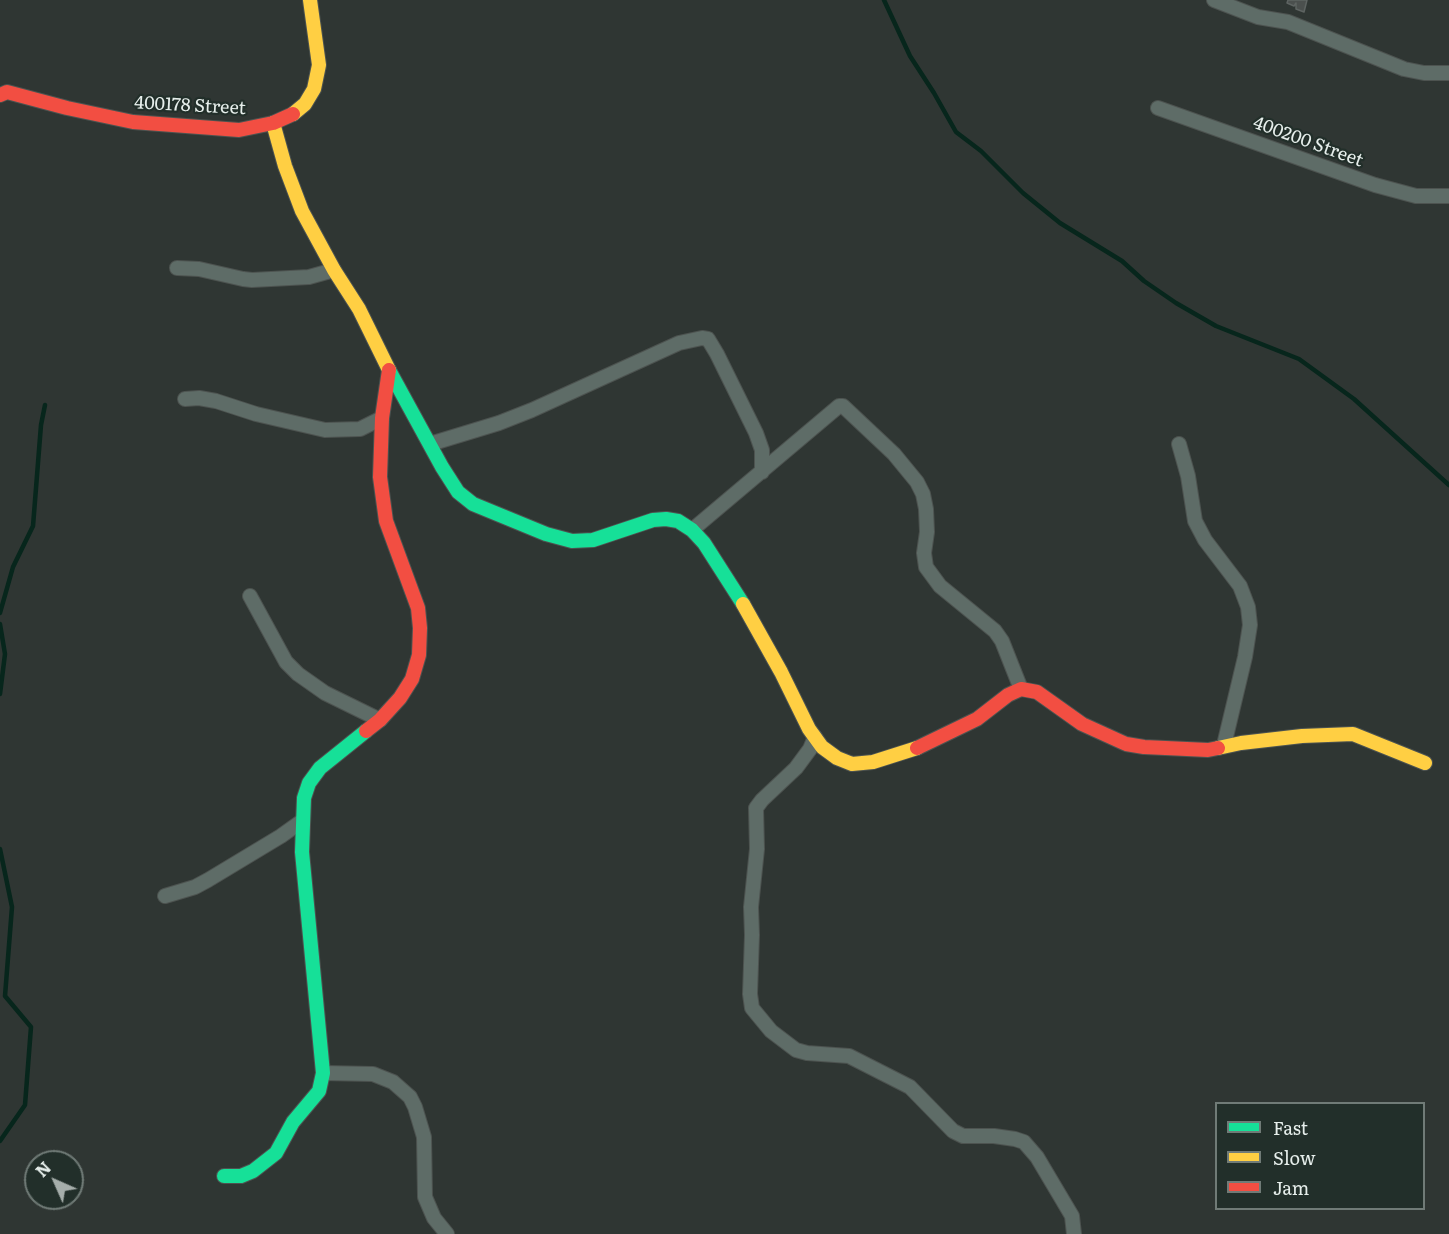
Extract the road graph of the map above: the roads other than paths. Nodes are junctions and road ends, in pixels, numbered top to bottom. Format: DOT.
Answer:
graph roads {
  1 [pos="310,0"];
  2 [pos="1215,0"];
  3 [pos="1449,73"];
  4 [pos="2,93"];
  5 [pos="1158,108"];
  6 [pos="273,123"];
  7 [pos="1449,196"];
  8 [pos="177,268"];
  9 [pos="334,270"];
  10 [pos="389,370"];
  11 [pos="185,399"];
  12 [pos="382,418"];
  13 [pos="430,444"];
  14 [pos="1179,444"];
  15 [pos="762,472"];
  16 [pos="692,530"];
  17 [pos="250,596"];
  18 [pos="1021,689"];
  19 [pos="380,720"];
  20 [pos="815,738"];
  21 [pos="1224,746"];
  22 [pos="1425,763"];
  23 [pos="302,821"];
  24 [pos="165,896"];
  25 [pos="322,1073"];
  26 [pos="224,1176"];
  27 [pos="447,1234"];
  28 [pos="1074,1234"];
  1 -- 6 [label="street, 400178 Street"];
  2 -- 3 [label="street"];
  4 -- 6 [label="street, 400178 Street"];
  5 -- 7 [label="street, 400200 Street"];
  6 -- 9 [label="street"];
  8 -- 9 [label="street"];
  9 -- 10 [label="street"];
  10 -- 12 [label="street"];
  10 -- 13 [label="street"];
  11 -- 12 [label="street"];
  12 -- 19 [label="street"];
  13 -- 15 [label="street"];
  13 -- 16 [label="street"];
  14 -- 21 [label="street"];
  15 -- 16 [label="street"];
  15 -- 18 [label="street"];
  16 -- 20 [label="street"];
  17 -- 19 [label="street"];
  18 -- 20 [label="street"];
  18 -- 21 [label="street"];
  19 -- 23 [label="street"];
  20 -- 28 [label="street"];
  21 -- 22 [label="street"];
  23 -- 24 [label="street"];
  23 -- 25 [label="street"];
  25 -- 26 [label="street"];
  25 -- 27 [label="street"];
}
